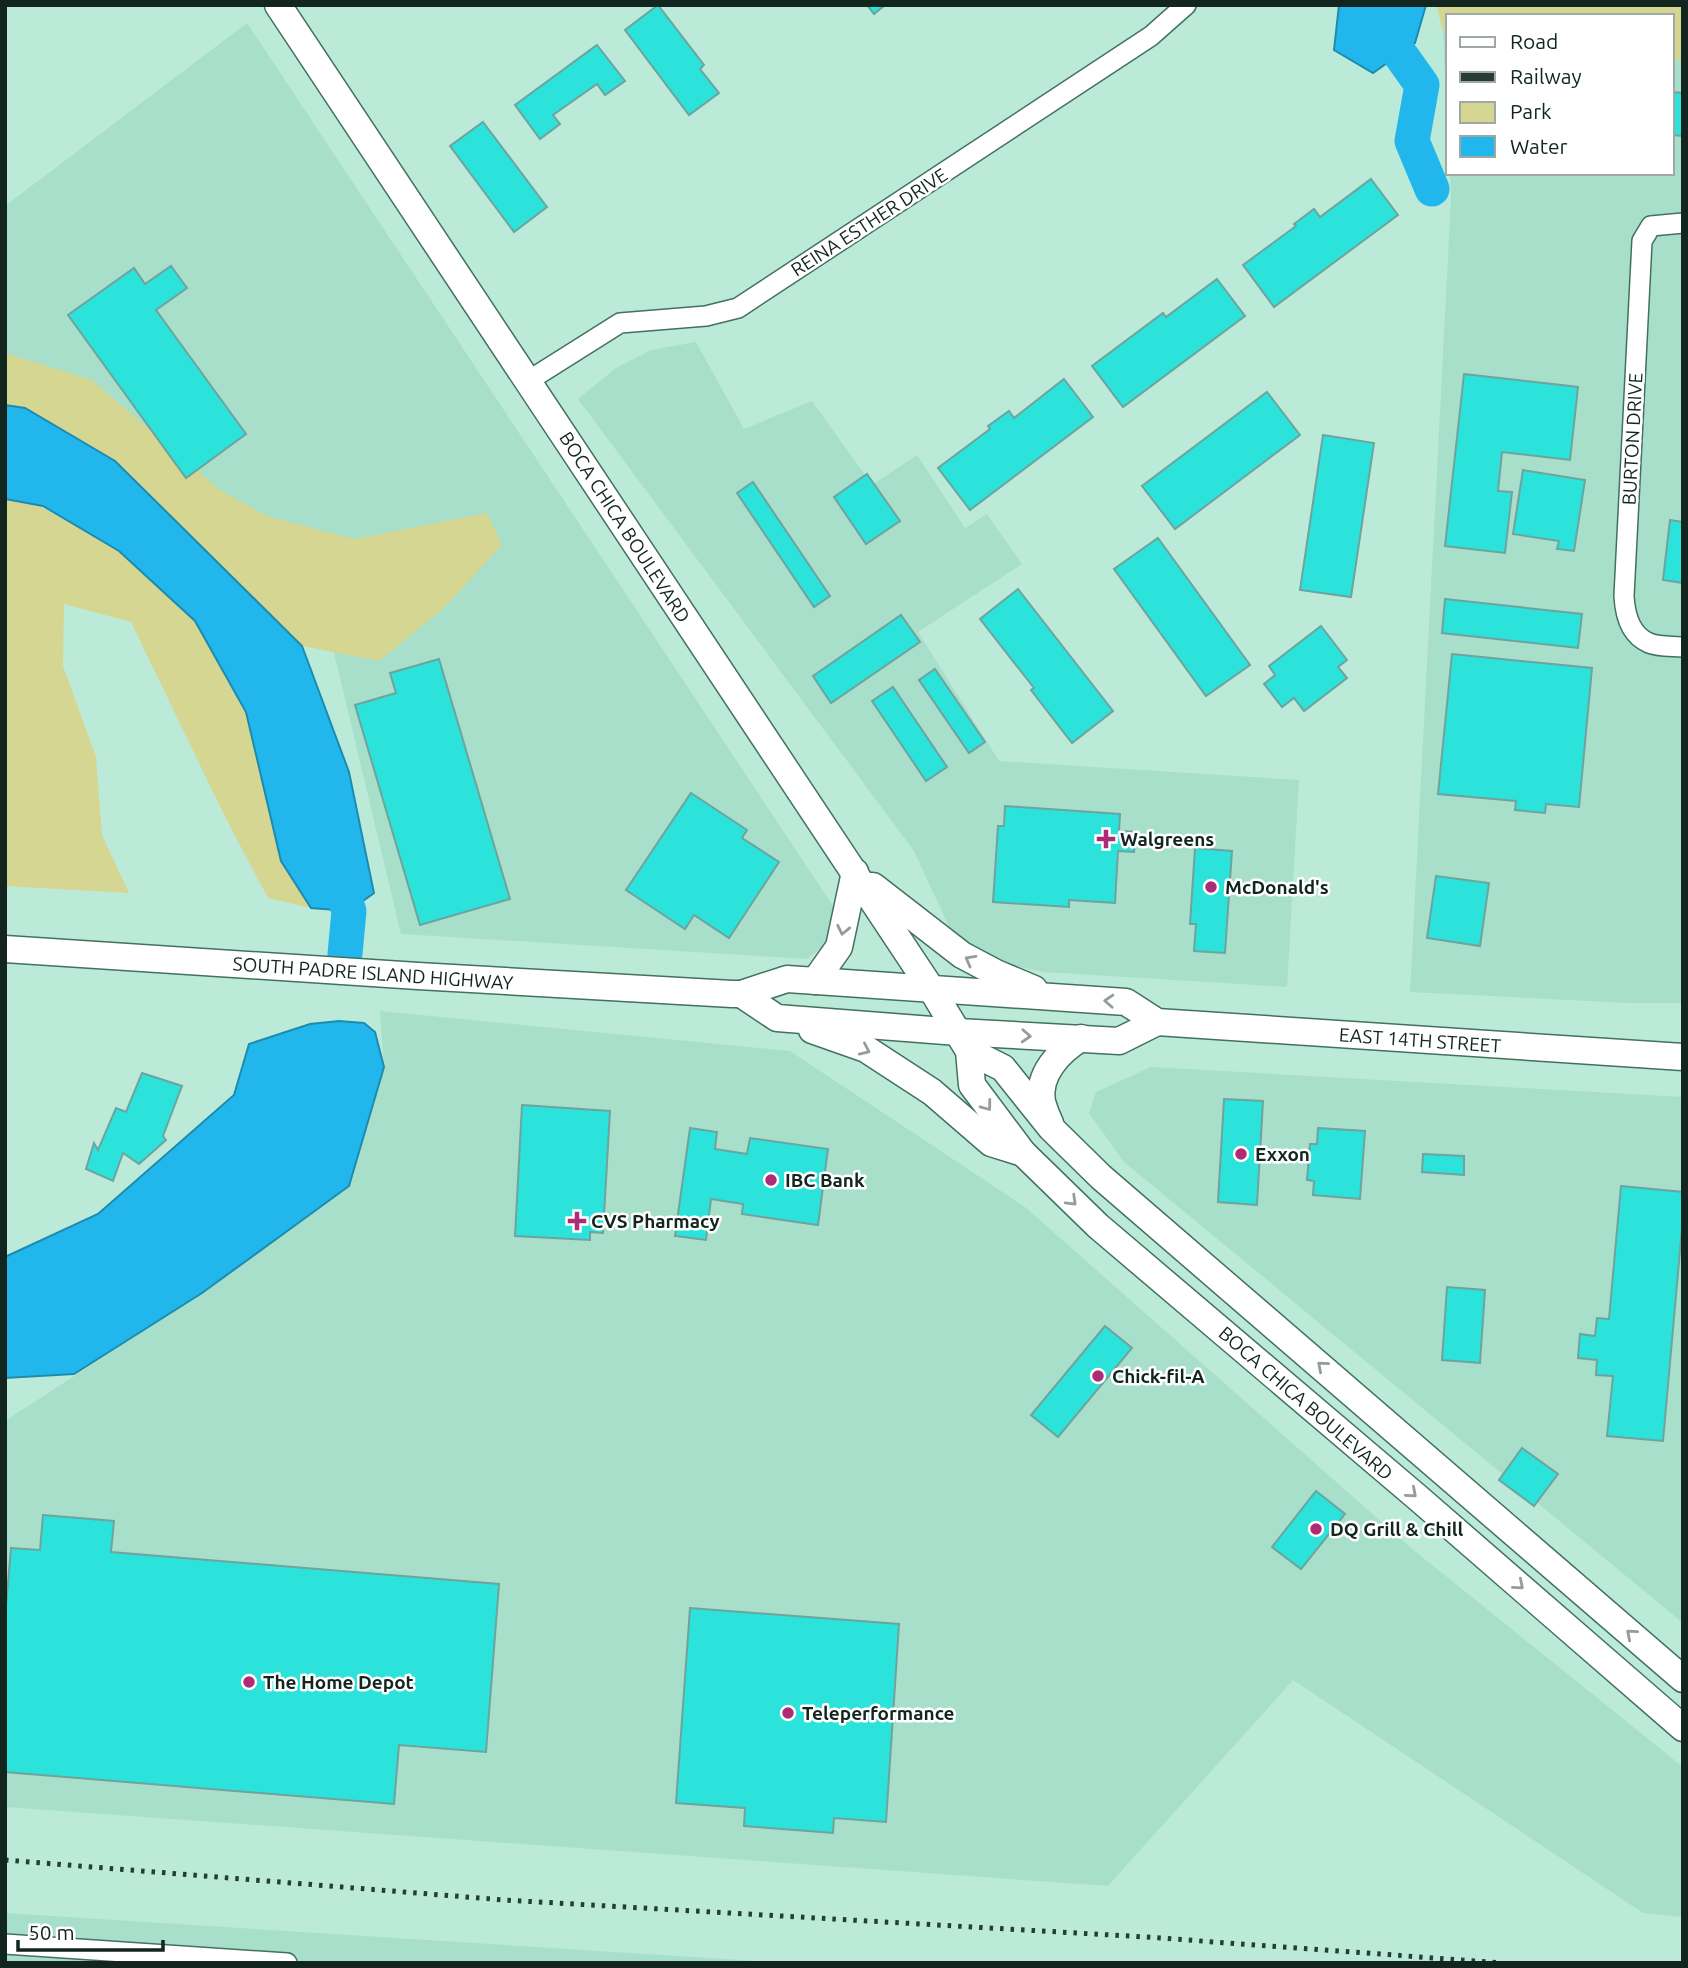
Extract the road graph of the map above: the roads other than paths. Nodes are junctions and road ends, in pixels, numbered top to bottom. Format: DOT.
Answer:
graph roads {
  1 [pos="278,5"];
  2 [pos="1186,5"];
  3 [pos="1683,223"];
  4 [pos="528,381"];
  5 [pos="1683,648"];
  6 [pos="855,872"];
  7 [pos="5,949"];
  8 [pos="816,981"];
  9 [pos="932,990"];
  10 [pos="741,994"];
  11 [pos="1055,998"];
  12 [pos="777,1018"];
  13 [pos="1157,1022"];
  14 [pos="1082,1038"];
  15 [pos="964,1042"];
  16 [pos="1683,1057"];
  17 [pos="1051,1128"];
  18 [pos="1023,1153"];
  19 [pos="1683,1679"];
  20 [pos="1683,1728"];
  21 [pos="5,1944"];
  22 [pos="287,1963"];
  1 -- 4 [label="main road, BOCA CHICA BOULEVARD"];
  2 -- 4 [label="street, REINA ESTHER DRIVE"];
  3 -- 5 [label="street, BURTON DRIVE"];
  4 -- 6 [label="main road, BOCA CHICA BOULEVARD"];
  6 -- 8 [label="main road, one-way"];
  6 -- 9 [label="main road, BOCA CHICA BOULEVARD"];
  11 -- 6 [label="main road, one-way"];
  7 -- 10 [label="main road, SOUTH PADRE ISLAND HIGHWAY"];
  8 -- 9 [label="main road, SOUTH PADRE ISLAND HIGHWAY"];
  8 -- 10 [label="main road, SOUTH PADRE ISLAND HIGHWAY"];
  9 -- 11 [label="main road, EAST 14TH STREET"];
  9 -- 15 [label="main road, BOCA CHICA BOULEVARD"];
  10 -- 12 [label="main road"];
  13 -- 11 [label="main road, EAST 14TH STREET, one-way"];
  12 -- 15 [label="main road"];
  12 -- 18 [label="main road, one-way"];
  13 -- 14 [label="main road"];
  13 -- 16 [label="main road, EAST 14TH STREET"];
  15 -- 14 [label="main road, one-way"];
  14 -- 17 [label="main road"];
  15 -- 17 [label="main road, BOCA CHICA BOULEVARD"];
  15 -- 18 [label="main road, BOCA CHICA BOULEVARD, one-way"];
  19 -- 17 [label="main road, BOCA CHICA BOULEVARD, one-way"];
  18 -- 20 [label="main road, BOCA CHICA BOULEVARD, one-way"];
  21 -- 22 [label="street"];
}
